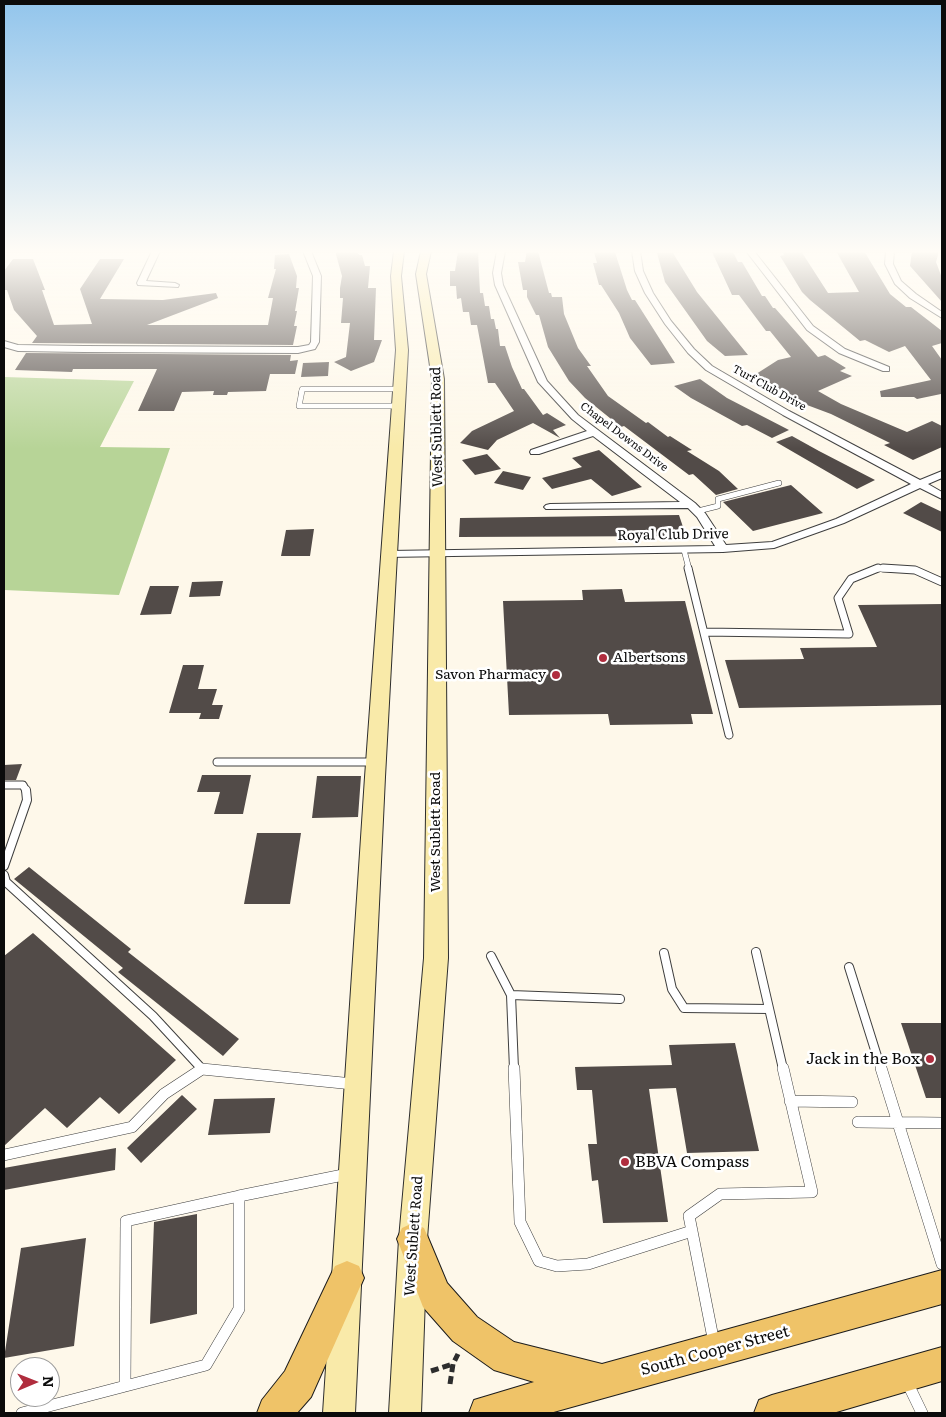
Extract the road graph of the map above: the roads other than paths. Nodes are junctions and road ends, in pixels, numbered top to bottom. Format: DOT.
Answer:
graph roads {
  1 [pos="316,317"];
  2 [pos="399,317"];
  3 [pos="428,317"];
  4 [pos="513,317"];
  5 [pos="665,317"];
  6 [pos="802,317"];
  7 [pos="4,344"];
  8 [pos="886,369"];
  9 [pos="400,389"];
  10 [pos="399,406"];
  11 [pos="594,432"];
  12 [pos="535,452"];
  13 [pos="942,474"];
  14 [pos="779,483"];
  15 [pos="922,484"];
  16 [pos="942,496"];
  17 [pos="550,507"];
  18 [pos="694,508"];
  19 [pos="722,549"];
  20 [pos="684,550"];
  21 [pos="389,554"];
  22 [pos="437,555"];
  23 [pos="942,582"];
  24 [pos="704,632"];
  25 [pos="729,735"];
  26 [pos="217,762"];
  27 [pos="376,762"];
  28 [pos="4,785"];
  29 [pos="4,866"];
  30 [pos="4,876"];
  31 [pos="756,952"];
  32 [pos="664,953"];
  33 [pos="491,956"];
  34 [pos="849,967"];
  35 [pos="511,995"];
  36 [pos="620,999"];
  37 [pos="769,1009"];
  38 [pos="202,1069"];
  39 [pos="358,1084"];
  40 [pos="790,1101"];
  41 [pos="852,1102"];
  42 [pos="858,1122"];
  43 [pos="898,1123"];
  44 [pos="942,1123"];
  45 [pos="4,1155"];
  46 [pos="353,1173"];
  47 [pos="239,1196"];
  48 [pos="692,1231"];
  49 [pos="413,1239"];
  50 [pos="942,1264"];
  51 [pos="347,1278"];
  52 [pos="942,1287"];
  53 [pos="715,1350"];
  54 [pos="942,1364"];
  55 [pos="904,1375"];
  56 [pos="603,1381"];
  57 [pos="125,1386"];
  58 [pos="22,1413"];
  59 [pos="274,1413"];
  60 [pos="339,1413"];
  61 [pos="405,1413"];
  62 [pos="487,1413"];
  63 [pos="772,1413"];
  64 [pos="922,1413"];
  1 -- 7 [label="street"];
  2 -- 9 [label="main road"];
  3 -- 22 [label="main road, West Sublett Road"];
  4 -- 11 [label="street, Chapel Downs Drive"];
  5 -- 15 [label="street, Turf Club Drive"];
  6 -- 8 [label="street"];
  9 -- 10 [label="main road"];
  9 -- 10 [label="lane"];
  10 -- 21 [label="main road"];
  11 -- 12 [label="street"];
  11 -- 18 [label="street, Chapel Downs Drive"];
  13 -- 15 [label="street, Royal Club Drive"];
  14 -- 18 [label="lane"];
  15 -- 16 [label="street, Turf Club Drive"];
  15 -- 19 [label="street, Royal Club Drive"];
  17 -- 18 [label="street"];
  18 -- 19 [label="street, Chapel Downs Drive"];
  19 -- 20 [label="street, Royal Club Drive"];
  20 -- 22 [label="street, Royal Club Drive"];
  20 -- 24 [label="lane"];
  21 -- 22 [label="street, Royal Club Drive"];
  21 -- 27 [label="main road"];
  22 -- 49 [label="main road, West Sublett Road"];
  23 -- 24 [label="lane"];
  24 -- 25 [label="lane"];
  26 -- 27 [label="lane"];
  27 -- 39 [label="main road"];
  28 -- 29 [label="lane"];
  30 -- 38 [label="lane"];
  31 -- 37 [label="lane"];
  32 -- 37 [label="lane"];
  33 -- 35 [label="lane"];
  34 -- 43 [label="lane"];
  35 -- 36 [label="lane"];
  35 -- 48 [label="lane"];
  37 -- 40 [label="lane"];
  38 -- 39 [label="lane"];
  38 -- 45 [label="lane"];
  39 -- 46 [label="main road"];
  40 -- 41 [label="lane"];
  40 -- 48 [label="lane"];
  42 -- 43 [label="lane"];
  43 -- 44 [label="lane"];
  43 -- 50 [label="lane"];
  46 -- 47 [label="lane"];
  46 -- 51 [label="main road"];
  47 -- 57 [label="lane"];
  47 -- 57 [label="lane"];
  48 -- 53 [label="lane"];
  49 -- 56 [label="main road"];
  49 -- 61 [label="main road, West Sublett Road"];
  51 -- 59 [label="main road"];
  51 -- 60 [label="main road"];
  52 -- 53 [label="main road, South Cooper Street"];
  53 -- 56 [label="main road, South Cooper Street"];
  54 -- 55 [label="main road"];
  55 -- 63 [label="main road"];
  55 -- 64 [label="lane"];
  56 -- 62 [label="main road, South Cooper Street"];
  57 -- 58 [label="lane"];
}
